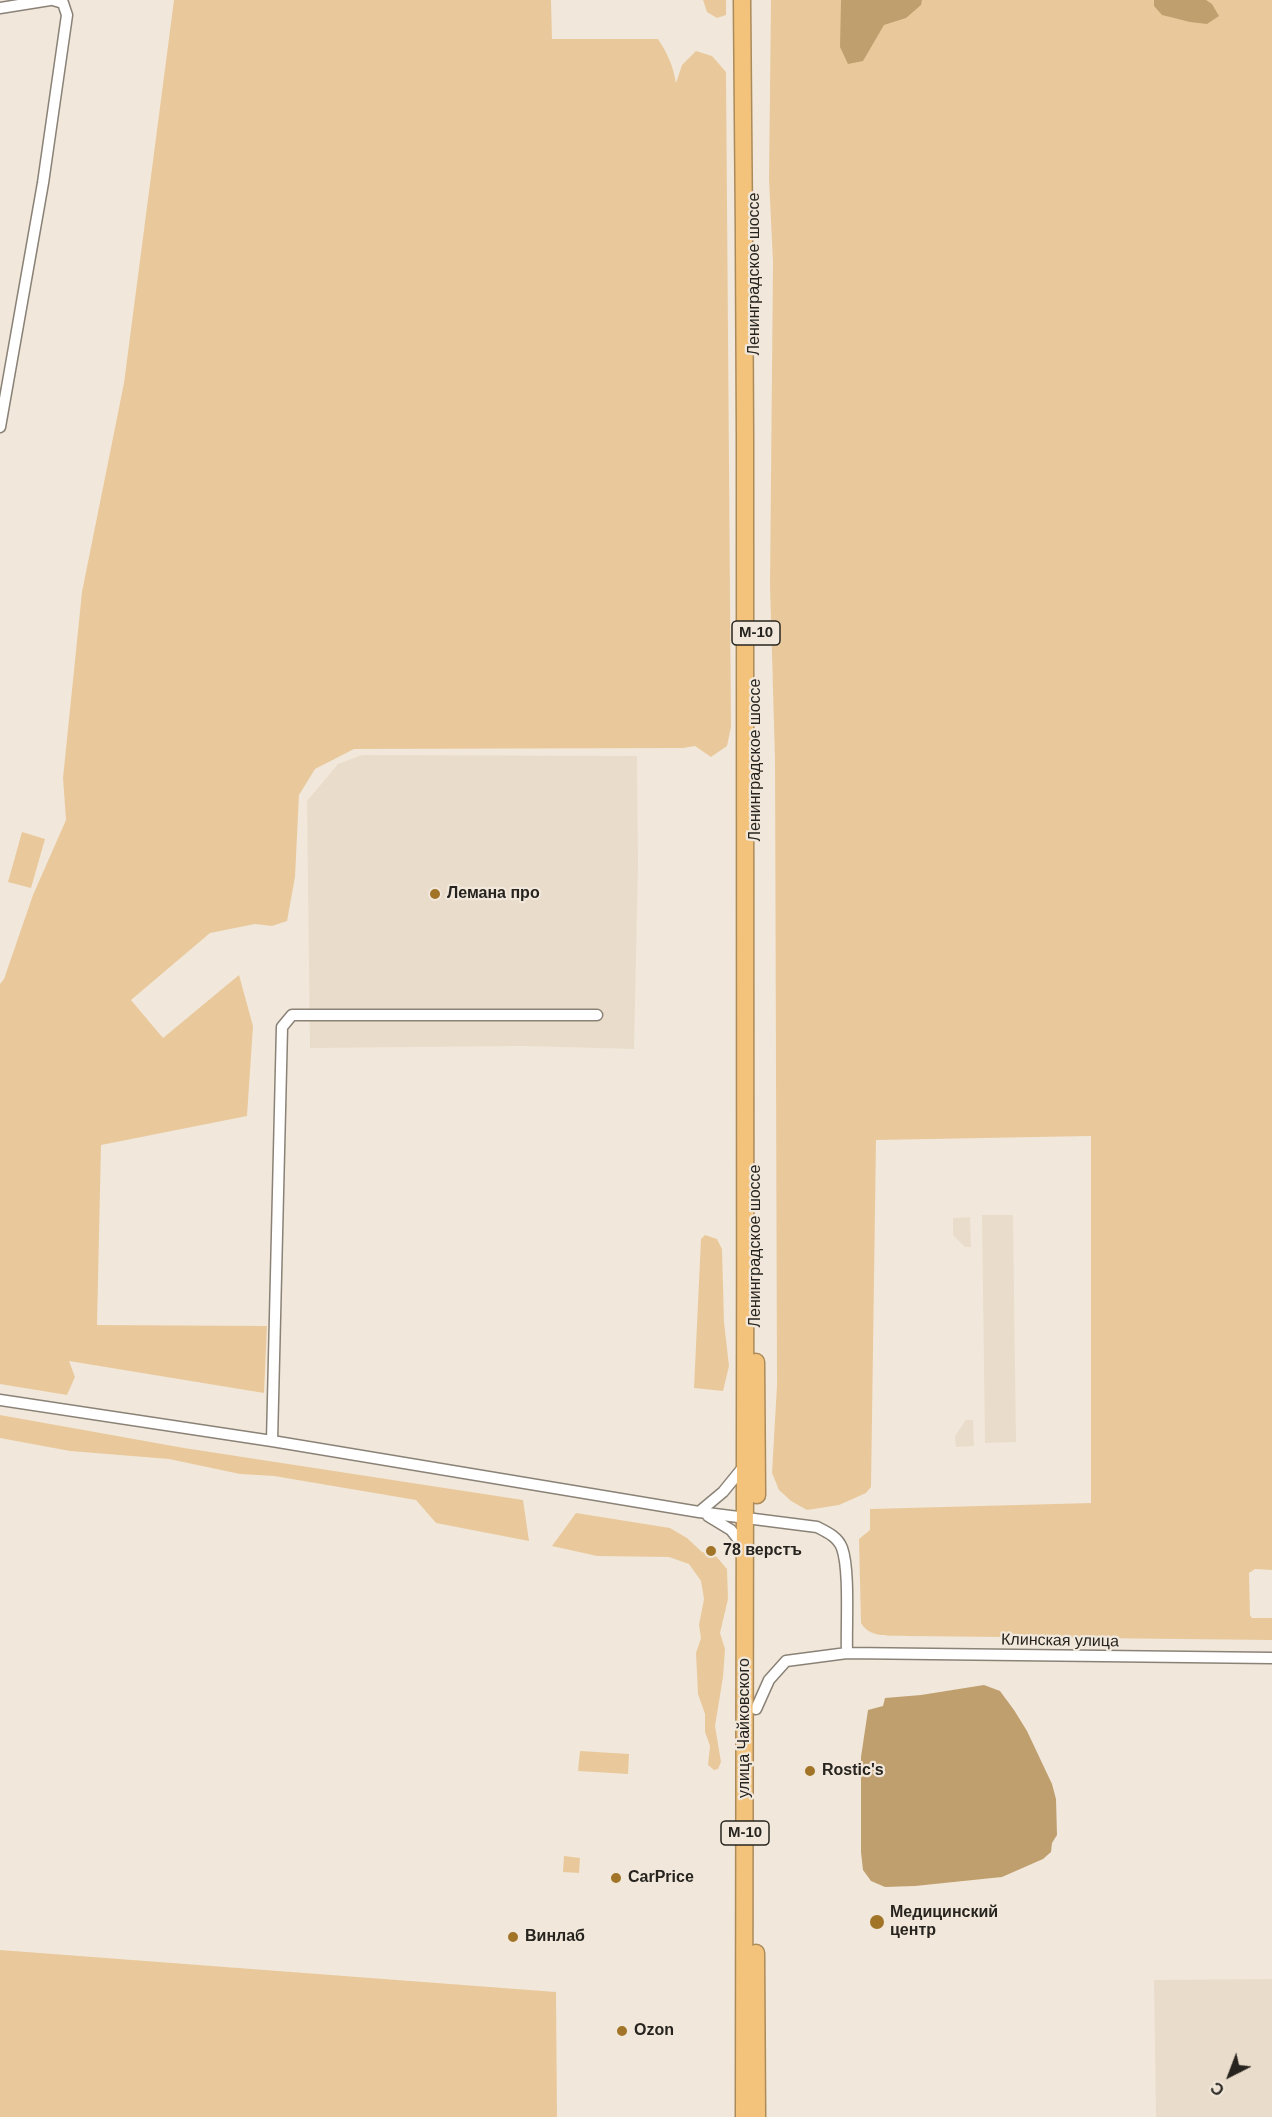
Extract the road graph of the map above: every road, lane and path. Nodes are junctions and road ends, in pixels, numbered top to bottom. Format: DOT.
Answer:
graph roads {
  1 [pos="52,0"];
  2 [pos="742,0"];
  3 [pos="753,0"];
  4 [pos="0,8"];
  5 [pos="0,427"];
  6 [pos="597,1015"];
  7 [pos="0,1400"];
  8 [pos="272,1441"];
  9 [pos="745,1465"];
  10 [pos="699,1512"];
  11 [pos="752,1519"];
  12 [pos="746,1550"];
  13 [pos="847,1653"];
  14 [pos="1272,1658"];
  15 [pos="756,1709"];
  16 [pos="744,2117"];
  17 [pos="757,2117"];
  1 -- 4 [label="street"];
  1 -- 5 [label="street"];
  2 -- 9 [label="highway, Ленинградское шоссе / М-10"];
  3 -- 11 [label="highway, Ленинградское шоссе / М-10"];
  6 -- 8 [label="street"];
  7 -- 8 [label="street"];
  8 -- 10 [label="street"];
  9 -- 10 [label="street"];
  9 -- 11 [label="highway, Ленинградское шоссе / М-10"];
  10 -- 11 [label="street"];
  10 -- 12 [label="street"];
  11 -- 12 [label="highway, улица Чайковского / М-10"];
  11 -- 13 [label="street"];
  11 -- 15 [label="highway, улица Чайковского / М-10"];
  12 -- 16 [label="highway, улица Чайковского / М-10"];
  13 -- 14 [label="street, Клинская улица"];
  13 -- 15 [label="street, Клинская улица"];
  15 -- 17 [label="highway, улица Чайковского / М-10"];
}
